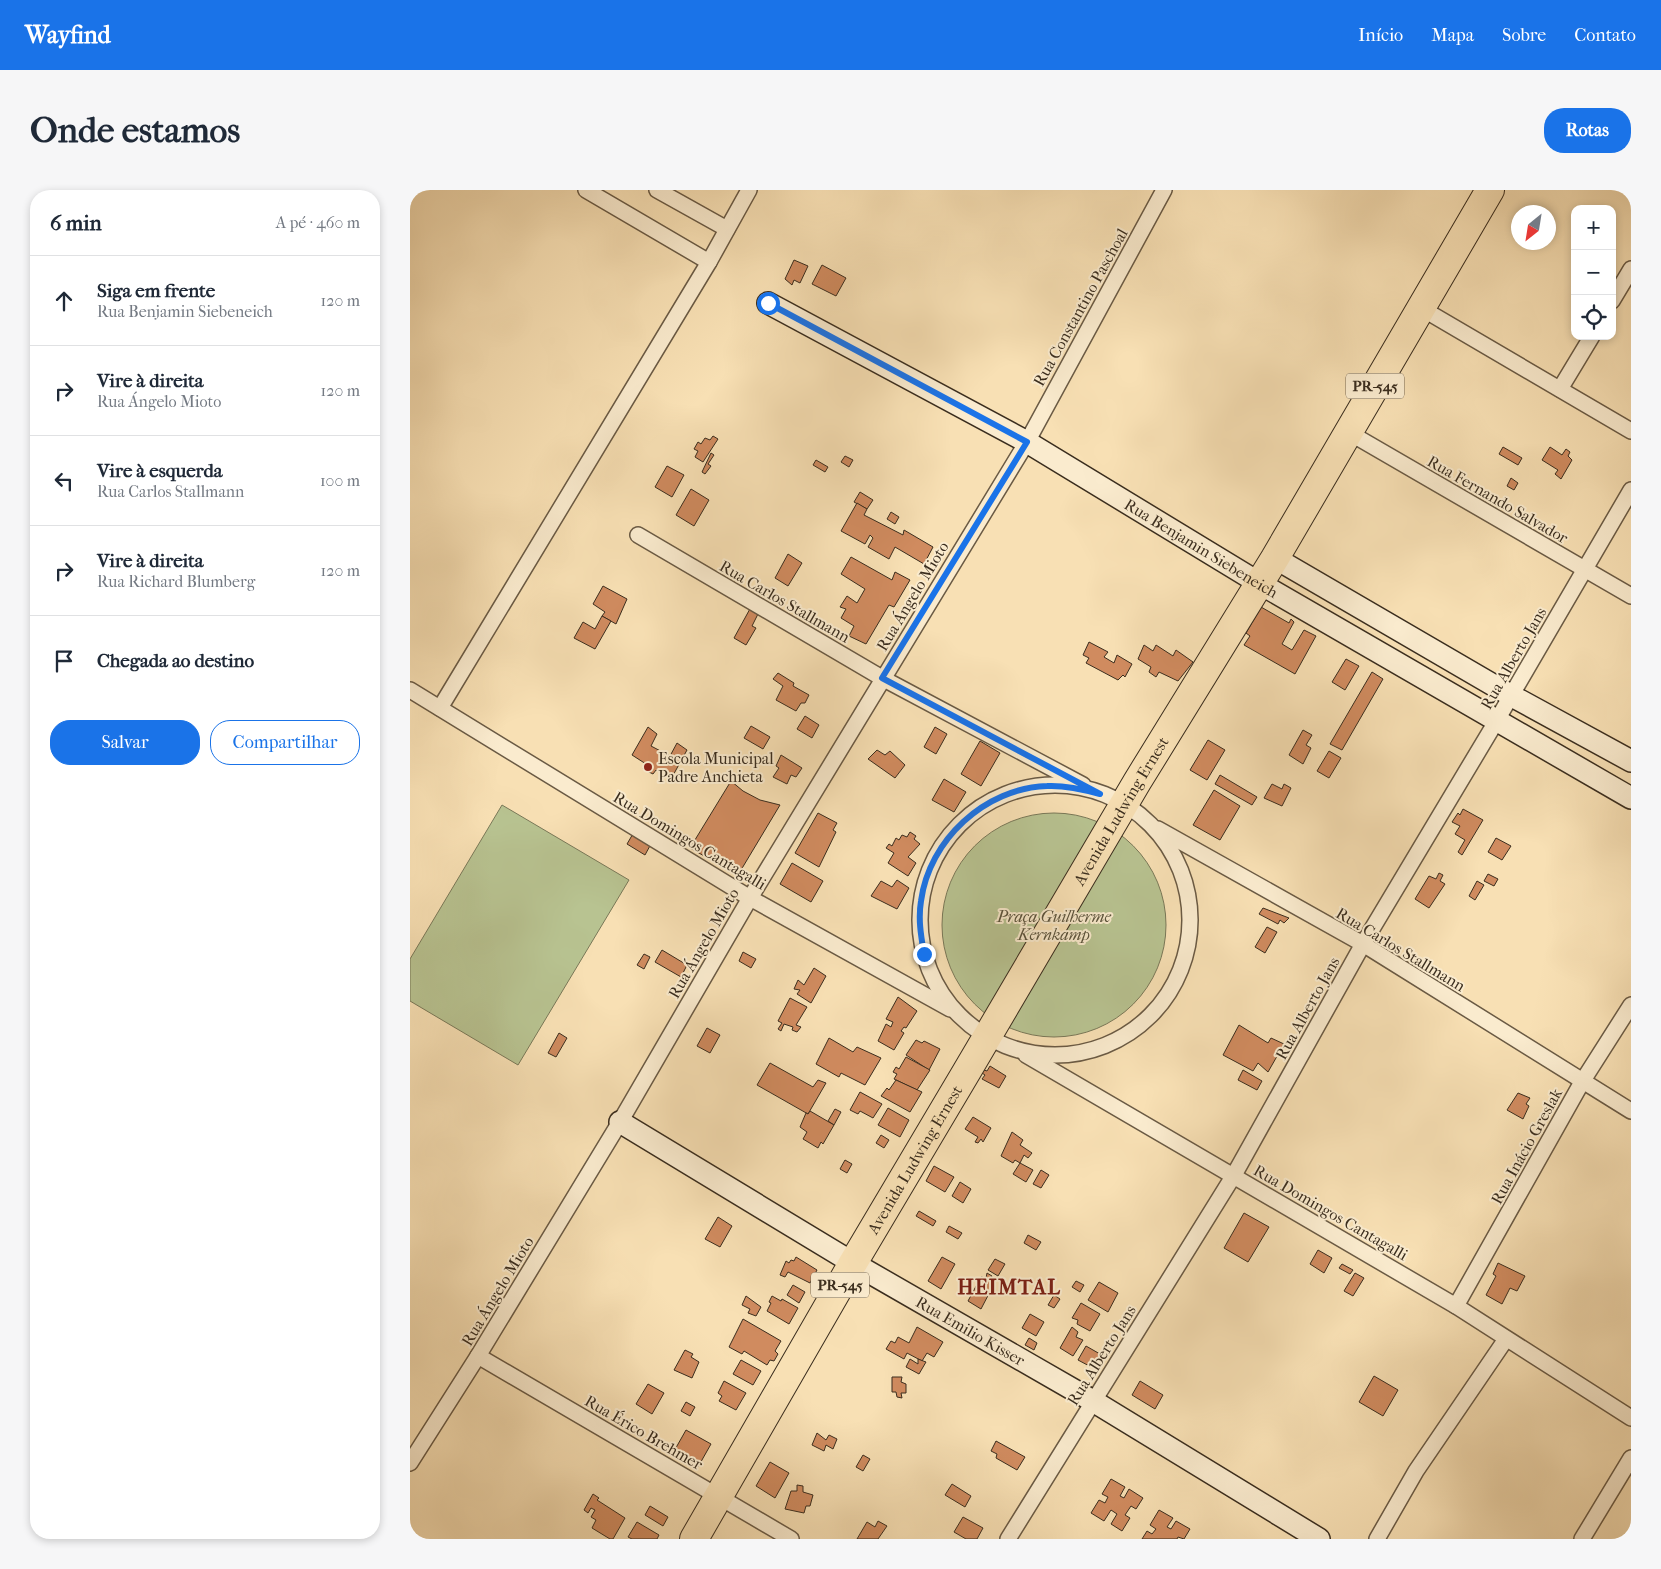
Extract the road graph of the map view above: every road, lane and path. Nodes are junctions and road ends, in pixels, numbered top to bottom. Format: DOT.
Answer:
graph roads {
  1 [pos="586,190"];
  2 [pos="657,190"];
  3 [pos="749,190"];
  4 [pos="1164,190"];
  5 [pos="1490,190"];
  6 [pos="727,229"];
  7 [pos="709,262"];
  8 [pos="1631,269"];
  9 [pos="1616,295"];
  10 [pos="768,303"];
  11 [pos="1421,308"];
  12 [pos="1590,340"];
  13 [pos="1560,390"];
  14 [pos="1631,431"];
  15 [pos="1348,432"];
  16 [pos="1027,442"];
  17 [pos="1631,490"];
  18 [pos="638,535"];
  19 [pos="1275,558"];
  20 [pos="1585,569"];
  21 [pos="1259,583"];
  22 [pos="1631,596"];
  23 [pos="882,678"];
  24 [pos="410,690"];
  25 [pos="1512,696"];
  26 [pos="440,708"];
  27 [pos="1497,720"];
  28 [pos="1631,761"];
  29 [pos="1631,798"];
  30 [pos="1112,799"];
  31 [pos="1149,823"];
  32 [pos="750,898"];
  33 [pos="1363,944"];
  34 [pos="1631,1005"];
  35 [pos="956,1013"];
  36 [pos="999,1039"];
  37 [pos="1582,1082"];
  38 [pos="1631,1111"];
  39 [pos="620,1122"];
  40 [pos="1234,1175"];
  41 [pos="853,1262"];
  42 [pos="1456,1306"];
  43 [pos="1506,1339"];
  44 [pos="478,1356"];
  45 [pos="1093,1401"];
  46 [pos="1631,1418"];
  47 [pos="1631,1458"];
  48 [pos="410,1463"];
  49 [pos="718,1496"];
  50 [pos="694,1539"];
  51 [pos="791,1539"];
  52 [pos="1008,1539"];
  53 [pos="1319,1539"];
  54 [pos="1377,1539"];
  55 [pos="1582,1539"];
  1 -- 7 [label="street"];
  2 -- 6 [label="street"];
  3 -- 6 [label="street"];
  4 -- 16 [label="street, Rua Constantino Paschoal"];
  5 -- 11 [label="highway, Avenida Ludwing Ernest / PR-545"];
  6 -- 7 [label="street"];
  7 -- 26 [label="street"];
  8 -- 9 [label="street"];
  10 -- 16 [label="street, Rua Benjamin Siebeneich"];
  11 -- 13 [label="street"];
  11 -- 15 [label="highway, Avenida Ludwing Ernest / PR-545"];
  12 -- 13 [label="street"];
  13 -- 14 [label="street"];
  15 -- 19 [label="highway, Avenida Ludwing Ernest / PR-545"];
  15 -- 20 [label="street, Rua Fernando Salvador"];
  16 -- 21 [label="street, Rua Benjamin Siebeneich"];
  16 -- 23 [label="street, Rua Ángelo Mioto"];
  17 -- 20 [label="street, Rua Alberto Jans"];
  18 -- 23 [label="street, Rua Carlos Stallmann"];
  19 -- 21 [label="highway, Avenida Ludwing Ernest / PR-545"];
  19 -- 25 [label="street, Rua Benjamin Siebeneich"];
  20 -- 22 [label="street, Rua Fernando Salvador"];
  20 -- 25 [label="street, Rua Alberto Jans"];
  21 -- 27 [label="street, Rua Benjamin Siebeneich"];
  21 -- 30 [label="highway, Avenida Ludwing Ernest / PR-545"];
  23 -- 30 [label="street, Rua Carlos Stallmann"];
  23 -- 32 [label="street, Rua Ángelo Mioto"];
  24 -- 26 [label="street, Rua Domingos Cantagalli"];
  25 -- 27 [label="street, Rua Alberto Jans"];
  25 -- 28 [label="street, Rua Benjamin Siebeneich"];
  26 -- 32 [label="street, Rua Domingos Cantagalli"];
  27 -- 29 [label="street, Rua Benjamin Siebeneich"];
  27 -- 33 [label="street, Rua Alberto Jans"];
  30 -- 31 [label="street"];
  30 -- 35 [label="street"];
  30 -- 36 [label="highway, Avenida Ludwing Ernest / PR-545"];
  31 -- 33 [label="street, Rua Carlos Stallmann"];
  31 -- 36 [label="street"];
  32 -- 35 [label="street, Rua Domingos Cantagalli"];
  32 -- 39 [label="street, Rua Ángelo Mioto"];
  33 -- 37 [label="street, Rua Carlos Stallmann"];
  33 -- 40 [label="street, Rua Alberto Jans"];
  34 -- 37 [label="street, Rua Inácio Greslak"];
  35 -- 36 [label="street, Rua Domingos Cantagalli"];
  36 -- 40 [label="street, Rua Domingos Cantagalli"];
  36 -- 41 [label="highway, Avenida Ludwing Ernest / PR-545"];
  37 -- 38 [label="street, Rua Carlos Stallmann"];
  37 -- 42 [label="street, Rua Inácio Greslak"];
  39 -- 41 [label="street, Rua Emilio Kisser"];
  39 -- 44 [label="street, Rua Ángelo Mioto"];
  40 -- 42 [label="street, Rua Domingos Cantagalli"];
  40 -- 45 [label="street, Rua Alberto Jans"];
  41 -- 45 [label="street, Rua Emilio Kisser"];
  41 -- 49 [label="highway, Avenida Ludwing Ernest / PR-545"];
  42 -- 43 [label="street, Rua Domingos Cantagalli"];
  43 -- 46 [label="street, Rua Domingos Cantagalli"];
  43 -- 54 [label="street"];
  44 -- 48 [label="street, Rua Ángelo Mioto"];
  44 -- 49 [label="street, Rua Érico Brehmer"];
  45 -- 52 [label="street, Rua Alberto Jans"];
  45 -- 53 [label="street, Rua Emilio Kisser"];
  47 -- 55 [label="street"];
  49 -- 50 [label="highway, Avenida Ludwing Ernest / PR-545"];
  49 -- 51 [label="street, Rua Érico Brehmer"];
}
